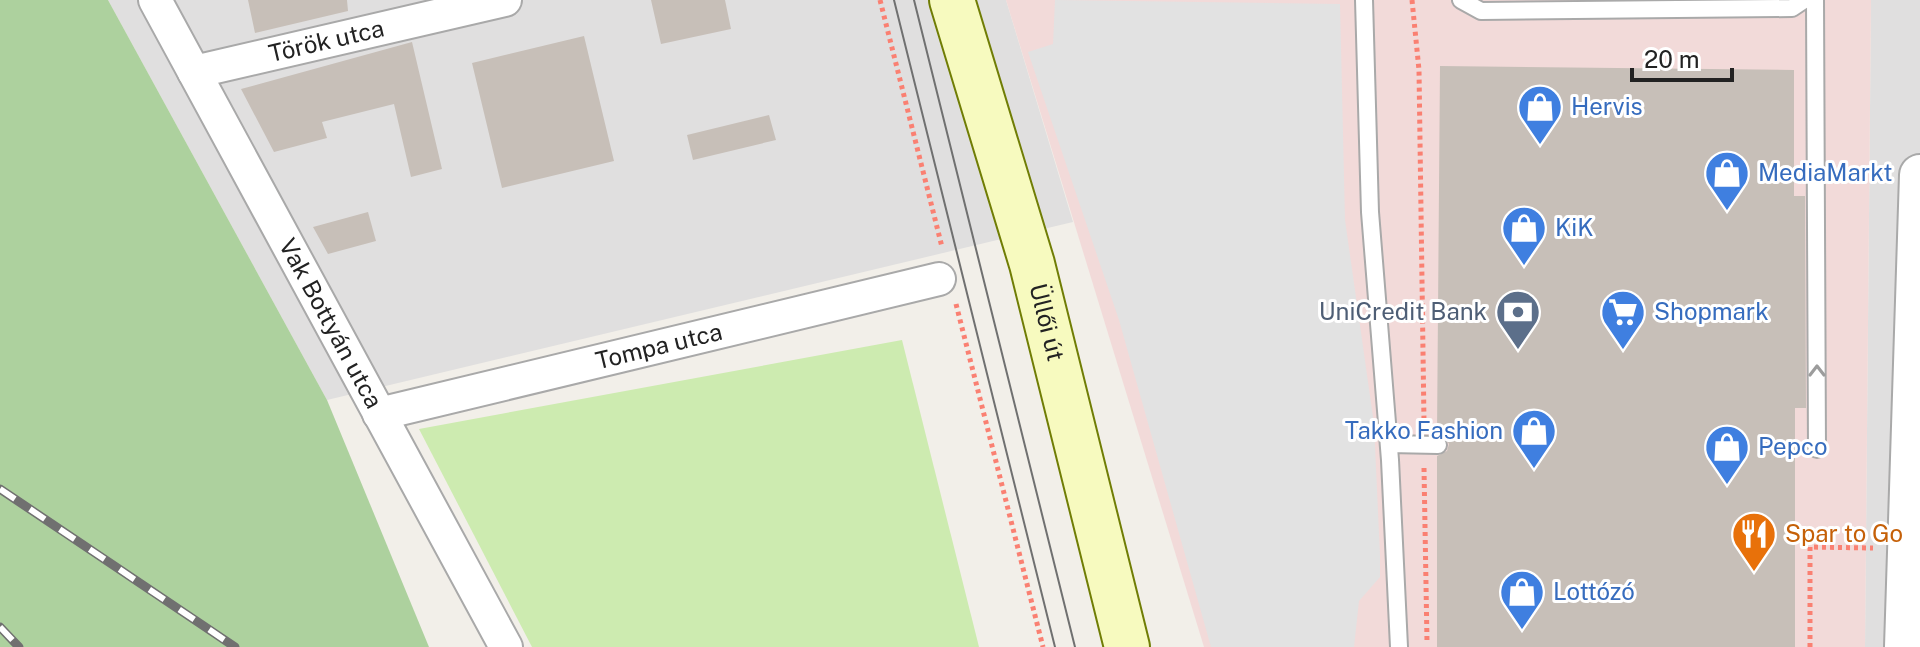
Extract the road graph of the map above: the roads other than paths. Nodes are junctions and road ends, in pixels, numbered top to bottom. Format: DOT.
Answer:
graph roads {
  1 [pos="155,0"];
  2 [pos="505,0"];
  3 [pos="952,0"];
  4 [pos="1364,0"];
  5 [pos="1461,0"];
  6 [pos="1804,0"];
  7 [pos="1815,0"];
  8 [pos="1600,5"];
  9 [pos="194,72"];
  10 [pos="1920,175"];
  11 [pos="946,277"];
  12 [pos="379,414"];
  13 [pos="1389,444"];
  14 [pos="1438,445"];
  15 [pos="1817,449"];
  16 [pos="1914,476"];
  17 [pos="506,647"];
  18 [pos="1127,647"];
  19 [pos="1399,647"];
  20 [pos="1905,647"];
  1 -- 9 [label="street, Vak Bottyán utca"];
  2 -- 9 [label="street, Török utca"];
  3 -- 18 [label="main road, Üllői út"];
  4 -- 13 [label="lane"];
  5 -- 8 [label="lane"];
  6 -- 8 [label="lane"];
  15 -- 7 [label="lane, one-way"];
  9 -- 12 [label="street, Vak Bottyán utca"];
  10 -- 16 [label="street"];
  11 -- 12 [label="street, Tompa utca"];
  12 -- 17 [label="street, Vak Bottyán utca"];
  13 -- 14 [label="lane"];
  13 -- 19 [label="lane"];
  16 -- 20 [label="street"];
}
